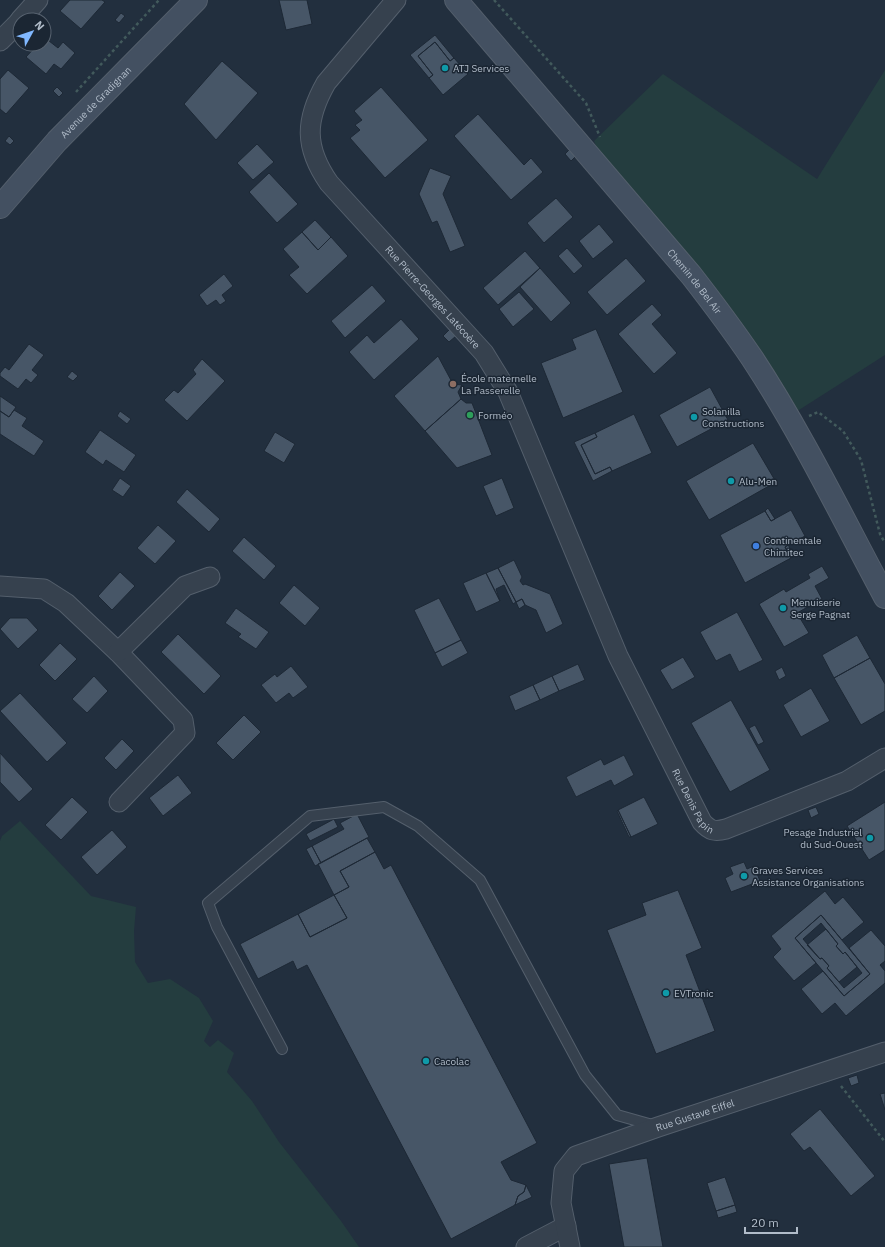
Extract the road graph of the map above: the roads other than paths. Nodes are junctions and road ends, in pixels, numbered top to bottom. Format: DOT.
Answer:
graph roads {
  1 [pos="38,0"];
  2 [pos="196,0"];
  3 [pos="396,0"];
  4 [pos="456,0"];
  5 [pos="27,12"];
  6 [pos="12,28"];
  7 [pos="0,41"];
  8 [pos="0,207"];
  9 [pos="210,577"];
  10 [pos="0,586"];
  11 [pos="885,597"];
  12 [pos="604,622"];
  13 [pos="118,652"];
  14 [pos="885,758"];
  15 [pos="119,802"];
  16 [pos="282,1049"];
  17 [pos="885,1052"];
  18 [pos="658,1127"];
  19 [pos="566,1226"];
  20 [pos="526,1247"];
  21 [pos="570,1247"];
  1 -- 5 [label="street"];
  2 -- 8 [label="street, Avenue de Gradignan"];
  3 -- 12 [label="street, Rue Pierre-Georges Latécoère"];
  4 -- 11 [label="street, Chemin de Bel Air"];
  6 -- 7 [label="street"];
  9 -- 13 [label="street"];
  10 -- 13 [label="street"];
  12 -- 14 [label="street, Rue Denis Papin"];
  13 -- 15 [label="street"];
  16 -- 18 [label="lane"];
  17 -- 18 [label="street, Rue Gustave Eiffel"];
  18 -- 19 [label="street, Rue Gustave Eiffel"];
  19 -- 20 [label="street"];
  19 -- 21 [label="street, Rue Gustave Eiffel"];
}
